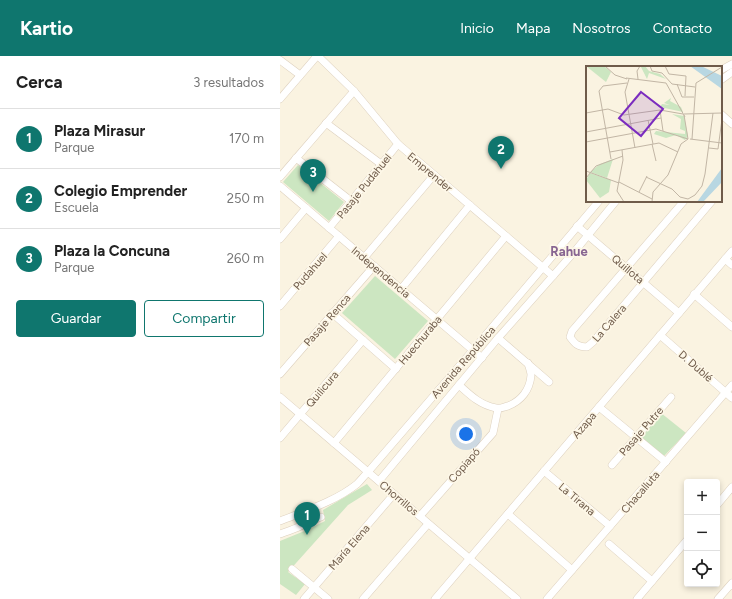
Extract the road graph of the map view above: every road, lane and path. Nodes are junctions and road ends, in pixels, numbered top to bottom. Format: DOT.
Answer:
graph roads {
  1 [pos="317,56"];
  2 [pos="280,60"];
  3 [pos="732,64"];
  4 [pos="722,69"];
  5 [pos="732,72"];
  6 [pos="300,75"];
  7 [pos="722,79"];
  8 [pos="354,91"];
  9 [pos="280,99"];
  10 [pos="722,115"];
  11 [pos="326,123"];
  12 [pos="732,124"];
  13 [pos="398,144"];
  14 [pos="296,158"];
  15 [pos="382,164"];
  16 [pos="434,175"];
  17 [pos="280,176"];
  18 [pos="280,186"];
  19 [pos="351,201"];
  20 [pos="598,202"];
  21 [pos="615,202"];
  22 [pos="683,202"];
  23 [pos="711,202"];
  24 [pos="470,205"];
  25 [pos="306,208"];
  26 [pos="577,226"];
  27 [pos="329,228"];
  28 [pos="587,235"];
  29 [pos="339,236"];
  30 [pos="506,236"];
  31 [pos="280,239"];
  32 [pos="732,251"];
  33 [pos="364,258"];
  34 [pos="725,259"];
  35 [pos="732,264"];
  36 [pos="374,266"];
  37 [pos="543,267"];
  38 [pos="626,268"];
  39 [pos="553,276"];
  40 [pos="643,282"];
  41 [pos="401,288"];
  42 [pos="694,294"];
  43 [pos="280,306"];
  44 [pos="332,313"];
  45 [pos="679,313"];
  46 [pos="438,320"];
  47 [pos="732,327"];
  48 [pos="660,335"];
  49 [pos="498,338"];
  50 [pos="363,340"];
  51 [pos="473,350"];
  52 [pos="482,358"];
  53 [pos="528,363"];
  54 [pos="396,369"];
  55 [pos="280,374"];
  56 [pos="549,382"];
  57 [pos="459,385"];
  58 [pos="732,385"];
  59 [pos="726,392"];
  60 [pos="280,397"];
  61 [pos="671,397"];
  62 [pos="732,398"];
  63 [pos="599,407"];
  64 [pos="498,409"];
  65 [pos="300,414"];
  66 [pos="636,437"];
  67 [pos="280,438"];
  68 [pos="334,443"];
  69 [pos="666,462"];
  70 [pos="612,465"];
  71 [pos="544,471"];
  72 [pos="368,472"];
  73 [pos="379,481"];
  74 [pos="732,487"];
  75 [pos="394,494"];
  76 [pos="720,501"];
  77 [pos="314,508"];
  78 [pos="508,514"];
  79 [pos="420,516"];
  80 [pos="321,517"];
  81 [pos="280,521"];
  82 [pos="306,523"];
  83 [pos="428,524"];
  84 [pos="610,526"];
  85 [pos="280,534"];
  86 [pos="609,544"];
  87 [pos="684,544"];
  88 [pos="470,559"];
  89 [pos="292,569"];
  90 [pos="572,570"];
  91 [pos="652,581"];
  92 [pos="732,583"];
  93 [pos="314,587"];
  94 [pos="304,599"];
  95 [pos="328,599"];
  96 [pos="364,599"];
  97 [pos="435,599"];
  98 [pos="517,599"];
  99 [pos="547,599"];
  100 [pos="637,599"];
  101 [pos="718,599"];
  1 -- 6 [label="street"];
  1 -- 8 [label="street, Emprender"];
  2 -- 6 [label="street"];
  3 -- 4 [label="street"];
  5 -- 7 [label="street"];
  6 -- 9 [label="street"];
  8 -- 11 [label="street"];
  8 -- 13 [label="street, Emprender"];
  10 -- 12 [label="street"];
  11 -- 14 [label="street"];
  11 -- 15 [label="street"];
  13 -- 15 [label="street, Pasaje Pudahuel"];
  13 -- 16 [label="street, Emprender"];
  14 -- 17 [label="street"];
  14 -- 19 [label="street"];
  15 -- 19 [label="street, Pasaje Pudahuel"];
  16 -- 24 [label="street, Emprender"];
  16 -- 33 [label="street"];
  18 -- 25 [label="street, Independencia"];
  19 -- 27 [label="street, Pasaje Pudahuel"];
  20 -- 26 [label="street, Avenida República"];
  21 -- 28 [label="street, Avenida República"];
  22 -- 38 [label="street, La Calera"];
  23 -- 40 [label="street, La Calera"];
  24 -- 30 [label="street, Emprender"];
  24 -- 41 [label="street"];
  25 -- 27 [label="street, Independencia"];
  25 -- 31 [label="street"];
  26 -- 28 [label="street, Quillota"];
  26 -- 37 [label="street, Avenida República"];
  27 -- 29 [label="street, Independencia"];
  28 -- 38 [label="street, Quillota"];
  28 -- 39 [label="street, Avenida República"];
  29 -- 33 [label="street, Independencia"];
  29 -- 43 [label="street, Pudahuel"];
  30 -- 37 [label="street, Emprender"];
  30 -- 46 [label="street, Huechuraba"];
  32 -- 34 [label="street, Azapa"];
  33 -- 36 [label="street, Independencia"];
  34 -- 35 [label="street"];
  34 -- 42 [label="street, Azapa"];
  36 -- 41 [label="street, Independencia"];
  36 -- 44 [label="street, Pasaje Renca"];
  37 -- 39 [label="street, Emprender"];
  37 -- 51 [label="street, Avenida República"];
  38 -- 40 [label="street, Quillota"];
  38 -- 40 [label="street, La Calera"];
  39 -- 49 [label="street, Avenida República"];
  40 -- 45 [label="street, Quillota"];
  41 -- 46 [label="street, Independencia"];
  42 -- 45 [label="street, Azapa"];
  42 -- 47 [label="street"];
  44 -- 50 [label="street"];
  44 -- 55 [label="street, Pasaje Renca"];
  45 -- 48 [label="street, Azapa"];
  46 -- 51 [label="street, Independencia"];
  46 -- 54 [label="street, Huechuraba"];
  48 -- 59 [label="street, D. Dublé"];
  48 -- 63 [label="street, Azapa"];
  49 -- 52 [label="street, Avenida República"];
  49 -- 53 [label="street"];
  50 -- 54 [label="street"];
  50 -- 65 [label="street, Quilicura"];
  51 -- 52 [label="street, Independencia"];
  51 -- 72 [label="street, Avenida República"];
  52 -- 57 [label="street, Avenida República"];
  53 -- 56 [label="street"];
  53 -- 64 [label="street"];
  54 -- 68 [label="street, Huechuraba"];
  57 -- 64 [label="street"];
  57 -- 73 [label="street, Avenida República"];
  58 -- 59 [label="street, Chacalluta"];
  59 -- 62 [label="street, D. Dublé"];
  59 -- 69 [label="street, Chacalluta"];
  60 -- 65 [label="street, Chorrillos"];
  61 -- 66 [label="street, Pasaje Putre"];
  63 -- 66 [label="street"];
  63 -- 71 [label="street, Azapa"];
  64 -- 79 [label="street, Copiapó"];
  65 -- 67 [label="street, Quilicura"];
  65 -- 68 [label="street, Chorrillos"];
  66 -- 69 [label="street"];
  66 -- 70 [label="street, Pasaje Putre"];
  68 -- 72 [label="street, Chorrillos"];
  69 -- 84 [label="street, Chacalluta"];
  71 -- 78 [label="street, Azapa"];
  71 -- 84 [label="street, La Tirana"];
  72 -- 73 [label="street, Chorrillos"];
  72 -- 77 [label="street, Avenida República"];
  73 -- 75 [label="street, Chorrillos"];
  74 -- 76 [label="street"];
  75 -- 79 [label="street, Chorrillos"];
  75 -- 93 [label="street, María Elena"];
  77 -- 81 [label="street, Avenida República"];
  77 -- 82 [label="street"];
  78 -- 88 [label="street, Azapa"];
  78 -- 90 [label="street"];
  79 -- 83 [label="street, Chorrillos"];
  80 -- 82 [label="street"];
  82 -- 85 [label="street"];
  83 -- 88 [label="street, Chorrillos"];
  83 -- 96 [label="street"];
  84 -- 90 [label="street, Chacalluta"];
  86 -- 91 [label="street"];
  87 -- 91 [label="street"];
  88 -- 97 [label="street, Azapa"];
  88 -- 98 [label="street, Chorrillos"];
  89 -- 93 [label="street"];
  90 -- 99 [label="street, Chacalluta"];
  91 -- 100 [label="street"];
  92 -- 101 [label="street"];
  93 -- 94 [label="street, María Elena"];
  93 -- 95 [label="street"];
}
